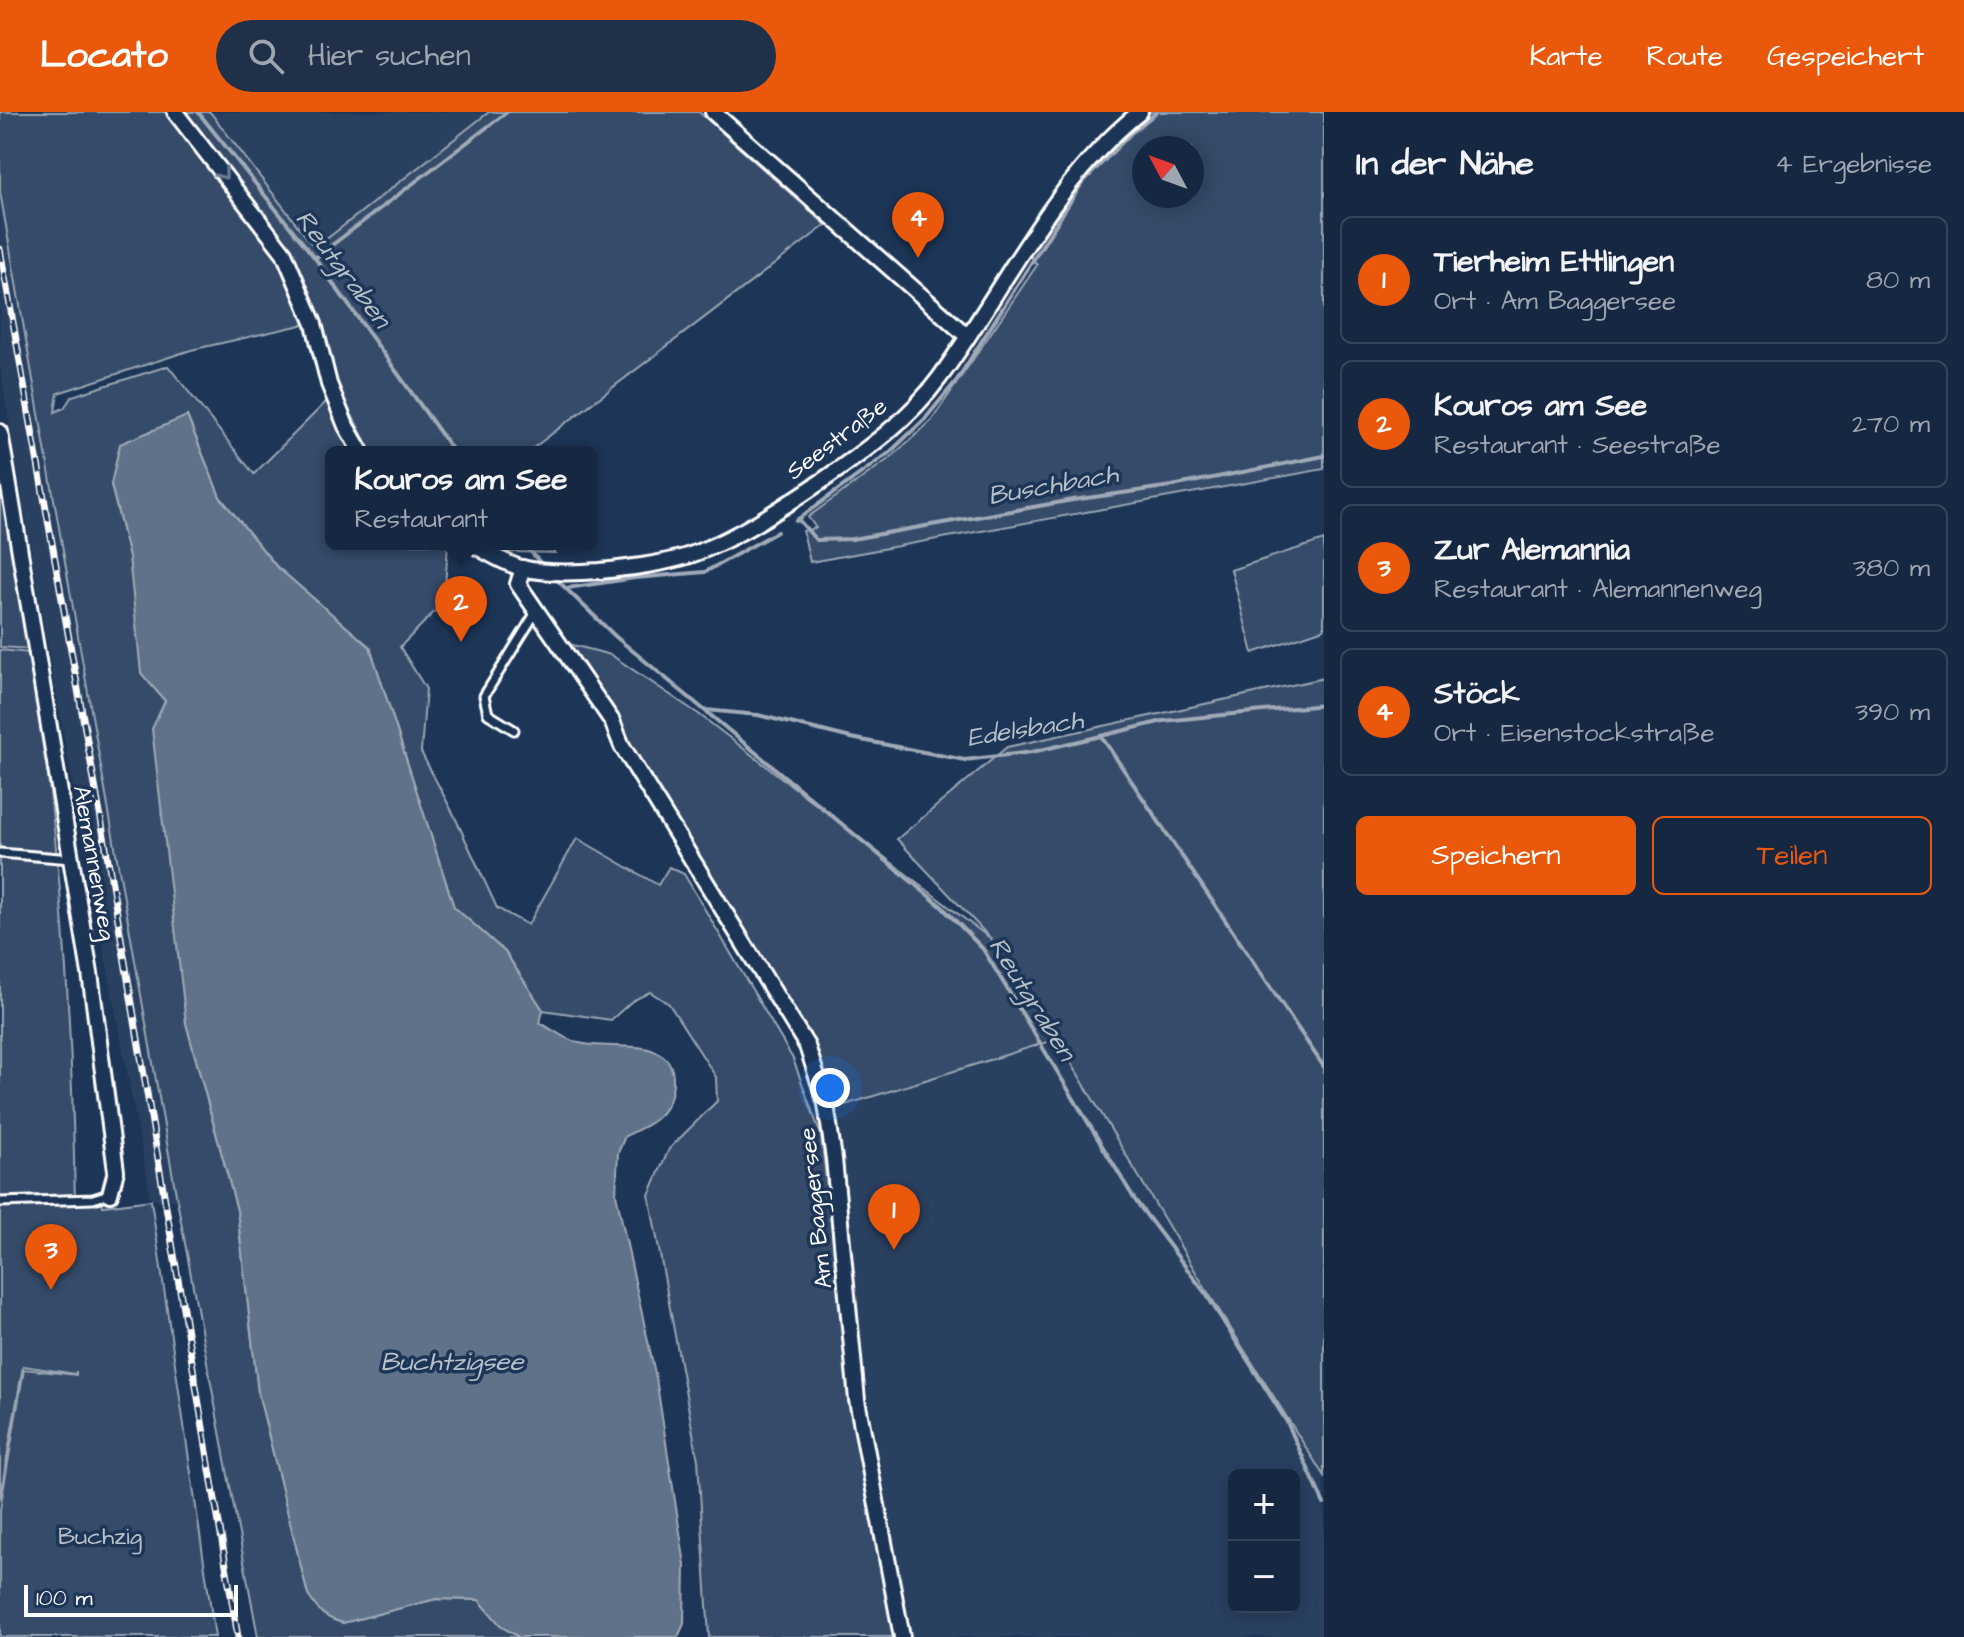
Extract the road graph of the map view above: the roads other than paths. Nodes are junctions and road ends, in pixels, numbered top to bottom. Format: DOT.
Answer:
graph roads {
  1 [pos="175,112"];
  2 [pos="713,112"];
  3 [pos="1140,112"];
  4 [pos="967,336"];
  5 [pos="0,432"];
  6 [pos="358,446"];
  7 [pos="483,550"];
  8 [pos="528,569"];
  9 [pos="538,610"];
  10 [pos="514,730"];
  11 [pos="0,853"];
  12 [pos="71,859"];
  13 [pos="110,1194"];
  14 [pos="0,1202"];
  15 [pos="902,1637"];
  1 -- 6 [label="street, one-way"];
  2 -- 4 [label="street"];
  3 -- 4 [label="street, Seestraße"];
  4 -- 8 [label="street, Seestraße"];
  5 -- 12 [label="street, Alemannenweg"];
  7 -- 8 [label="street, Seestraße"];
  8 -- 9 [label="street"];
  9 -- 10 [label="lane"];
  9 -- 15 [label="street, Am Baggersee"];
  11 -- 12 [label="lane"];
  12 -- 13 [label="street, Alemannenweg"];
  13 -- 14 [label="lane, Alemannenweg"];
}
